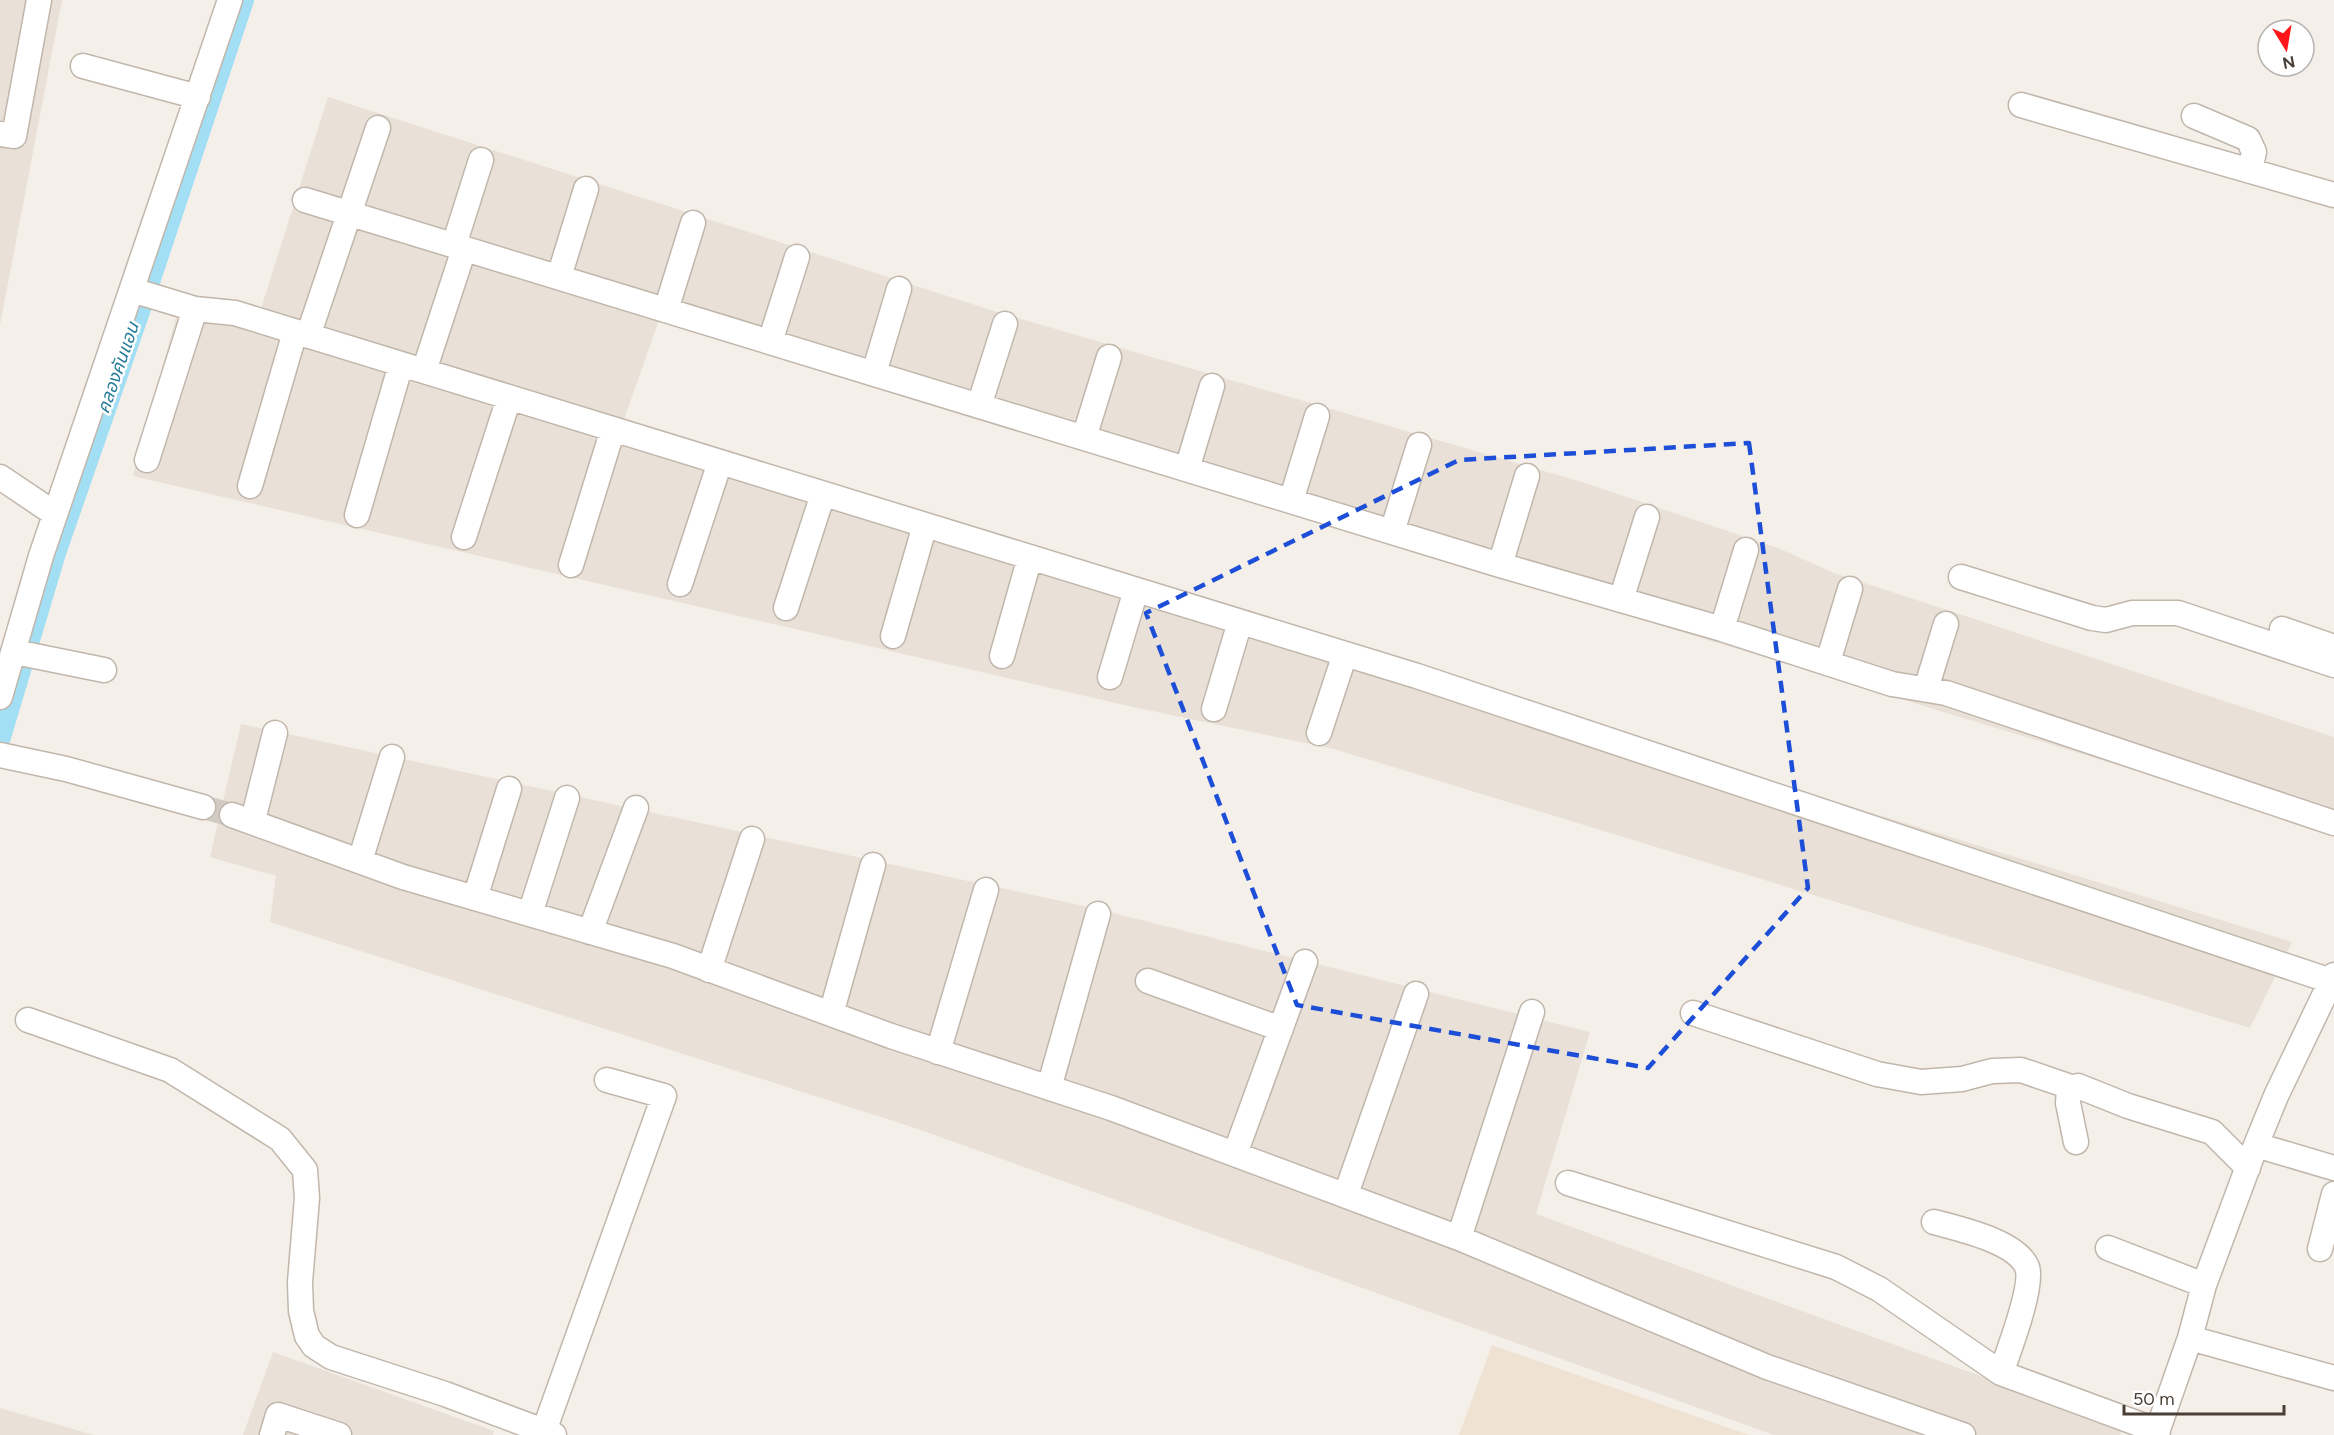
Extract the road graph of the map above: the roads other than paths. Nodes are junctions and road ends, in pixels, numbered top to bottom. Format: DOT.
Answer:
graph roads {
  1 [pos="39,0"];
  2 [pos="230,0"];
  3 [pos="84,66"];
  4 [pos="198,97"];
  5 [pos="2020,105"];
  6 [pos="2194,116"];
  7 [pos="378,128"];
  8 [pos="0,134"];
  9 [pos="481,160"];
  10 [pos="2250,171"];
  11 [pos="586,189"];
  12 [pos="2334,195"];
  13 [pos="305,200"];
  14 [pos="350,214"];
  15 [pos="693,223"];
  16 [pos="459,247"];
  17 [pos="797,257"];
  18 [pos="559,277"];
  19 [pos="899,289"];
  20 [pos="138,292"];
  21 [pos="188,307"];
  22 [pos="666,310"];
  23 [pos="1005,324"];
  24 [pos="301,334"];
  25 [pos="770,342"];
  26 [pos="1109,357"];
  27 [pos="401,364"];
  28 [pos="424,371"];
  29 [pos="873,373"];
  30 [pos="1212,386"];
  31 [pos="509,398"];
  32 [pos="979,406"];
  33 [pos="1317,416"];
  34 [pos="613,429"];
  35 [pos="1084,438"];
  36 [pos="1419,445"];
  37 [pos="147,460"];
  38 [pos="720,462"];
  39 [pos="1186,469"];
  40 [pos="1527,476"];
  41 [pos="0,477"];
  42 [pos="250,486"];
  43 [pos="823,494"];
  44 [pos="1291,501"];
  45 [pos="55,514"];
  46 [pos="357,515"];
  47 [pos="1647,517"];
  48 [pos="925,525"];
  49 [pos="1392,532"];
  50 [pos="464,537"];
  51 [pos="1746,550"];
  52 [pos="1030,557"];
  53 [pos="571,565"];
  54 [pos="1500,565"];
  55 [pos="1961,577"];
  56 [pos="680,584"];
  57 [pos="1850,589"];
  58 [pos="1136,590"];
  59 [pos="1621,600"];
  60 [pos="786,608"];
  61 [pos="1240,622"];
  62 [pos="1946,624"];
  63 [pos="1722,629"];
  64 [pos="2282,629"];
  65 [pos="893,636"];
  66 [pos="2334,647"];
  67 [pos="15,652"];
  68 [pos="1345,654"];
  69 [pos="1002,656"];
  70 [pos="1828,662"];
  71 [pos="2334,665"];
  72 [pos="104,670"];
  73 [pos="1110,677"];
  74 [pos="1926,689"];
  75 [pos="0,697"];
  76 [pos="1214,709"];
  77 [pos="275,733"];
  78 [pos="1319,733"];
  79 [pos="0,755"];
  80 [pos="392,758"];
  81 [pos="509,789"];
  82 [pos="567,798"];
  83 [pos="203,807"];
  84 [pos="636,808"];
  85 [pos="2334,823"];
  86 [pos="752,838"];
  87 [pos="360,861"];
  88 [pos="873,865"];
  89 [pos="986,890"];
  90 [pos="475,898"];
  91 [pos="530,914"];
  92 [pos="1098,914"];
  93 [pos="590,932"];
  94 [pos="1305,962"];
  95 [pos="709,970"];
  96 [pos="2333,980"];
  97 [pos="1148,981"];
  98 [pos="1416,994"];
  99 [pos="1532,1012"];
  100 [pos="1693,1013"];
  101 [pos="831,1014"];
  102 [pos="28,1020"];
  103 [pos="1281,1029"];
  104 [pos="938,1052"];
  105 [pos="608,1080"];
  106 [pos="2071,1087"];
  107 [pos="1048,1088"];
  108 [pos="2076,1142"];
  109 [pos="2256,1145"];
  110 [pos="1235,1154"];
  111 [pos="2248,1168"];
  112 [pos="2334,1168"];
  113 [pos="1568,1183"];
  114 [pos="1346,1194"];
  115 [pos="2334,1194"];
  116 [pos="1934,1221"];
  117 [pos="1459,1238"];
  118 [pos="2108,1248"];
  119 [pos="2320,1249"];
  120 [pos="2204,1285"];
  121 [pos="2190,1338"];
  122 [pos="2001,1373"];
  123 [pos="2334,1378"];
  124 [pos="549,1433"];
  125 [pos="2157,1433"];
  126 [pos="272,1435"];
  127 [pos="339,1435"];
  128 [pos="1963,1435"];
  1 -- 8 [label="street"];
  2 -- 4 [label="street"];
  3 -- 4 [label="street"];
  4 -- 20 [label="street"];
  5 -- 10 [label="street"];
  6 -- 10 [label="street"];
  7 -- 14 [label="street"];
  9 -- 16 [label="street"];
  10 -- 12 [label="street"];
  11 -- 18 [label="street"];
  13 -- 14 [label="street"];
  14 -- 16 [label="street"];
  14 -- 24 [label="street"];
  15 -- 22 [label="street"];
  16 -- 18 [label="street"];
  16 -- 28 [label="street"];
  17 -- 25 [label="street"];
  18 -- 22 [label="street"];
  19 -- 29 [label="street"];
  20 -- 21 [label="street"];
  20 -- 45 [label="street"];
  21 -- 24 [label="street"];
  21 -- 37 [label="street"];
  22 -- 25 [label="street"];
  23 -- 32 [label="street"];
  24 -- 27 [label="street"];
  24 -- 42 [label="street"];
  25 -- 29 [label="street"];
  26 -- 35 [label="street"];
  27 -- 28 [label="street"];
  27 -- 46 [label="street"];
  28 -- 31 [label="street"];
  29 -- 32 [label="street"];
  30 -- 39 [label="street"];
  31 -- 34 [label="street"];
  31 -- 50 [label="street"];
  32 -- 35 [label="street"];
  33 -- 44 [label="street"];
  34 -- 38 [label="street"];
  34 -- 53 [label="street"];
  35 -- 39 [label="street"];
  36 -- 49 [label="street"];
  38 -- 43 [label="street"];
  38 -- 56 [label="street"];
  39 -- 44 [label="street"];
  40 -- 54 [label="street"];
  41 -- 45 [label="street"];
  43 -- 48 [label="street"];
  43 -- 60 [label="street"];
  44 -- 49 [label="street"];
  45 -- 67 [label="street"];
  47 -- 59 [label="street"];
  48 -- 52 [label="street"];
  48 -- 65 [label="street"];
  49 -- 54 [label="street"];
  51 -- 63 [label="street"];
  52 -- 58 [label="street"];
  52 -- 69 [label="street"];
  54 -- 59 [label="street"];
  55 -- 71 [label="street"];
  57 -- 70 [label="street"];
  58 -- 61 [label="street"];
  58 -- 73 [label="street"];
  59 -- 63 [label="street"];
  61 -- 68 [label="street"];
  61 -- 76 [label="street"];
  62 -- 74 [label="street"];
  63 -- 70 [label="street"];
  64 -- 66 [label="street"];
  67 -- 72 [label="street"];
  67 -- 75 [label="street"];
  68 -- 78 [label="street"];
  68 -- 96 [label="street"];
  70 -- 74 [label="street"];
  74 -- 85 [label="street"];
  77 -- 87 [label="street"];
  79 -- 83 [label="street"];
  80 -- 87 [label="street"];
  81 -- 90 [label="street"];
  82 -- 91 [label="street"];
  84 -- 93 [label="street"];
  86 -- 95 [label="street"];
  87 -- 90 [label="street"];
  88 -- 101 [label="street"];
  89 -- 104 [label="street"];
  90 -- 91 [label="street"];
  91 -- 93 [label="street"];
  92 -- 107 [label="street"];
  93 -- 95 [label="street"];
  94 -- 103 [label="street"];
  95 -- 101 [label="street"];
  96 -- 109 [label="street"];
  97 -- 103 [label="street"];
  98 -- 114 [label="street"];
  99 -- 117 [label="street"];
  100 -- 106 [label="street"];
  101 -- 104 [label="street"];
  102 -- 124 [label="street"];
  103 -- 110 [label="street"];
  104 -- 107 [label="street"];
  105 -- 124 [label="street"];
  106 -- 108 [label="street"];
  106 -- 111 [label="street"];
  107 -- 110 [label="street"];
  109 -- 111 [label="street"];
  109 -- 112 [label="street"];
  110 -- 114 [label="street"];
  111 -- 120 [label="street"];
  113 -- 122 [label="street"];
  114 -- 117 [label="street"];
  115 -- 119 [label="street"];
  116 -- 122 [label="street"];
  117 -- 128 [label="street"];
  118 -- 120 [label="street"];
  120 -- 121 [label="street"];
  121 -- 123 [label="street"];
  121 -- 125 [label="street"];
  122 -- 125 [label="street"];
  126 -- 127 [label="street"];
}
